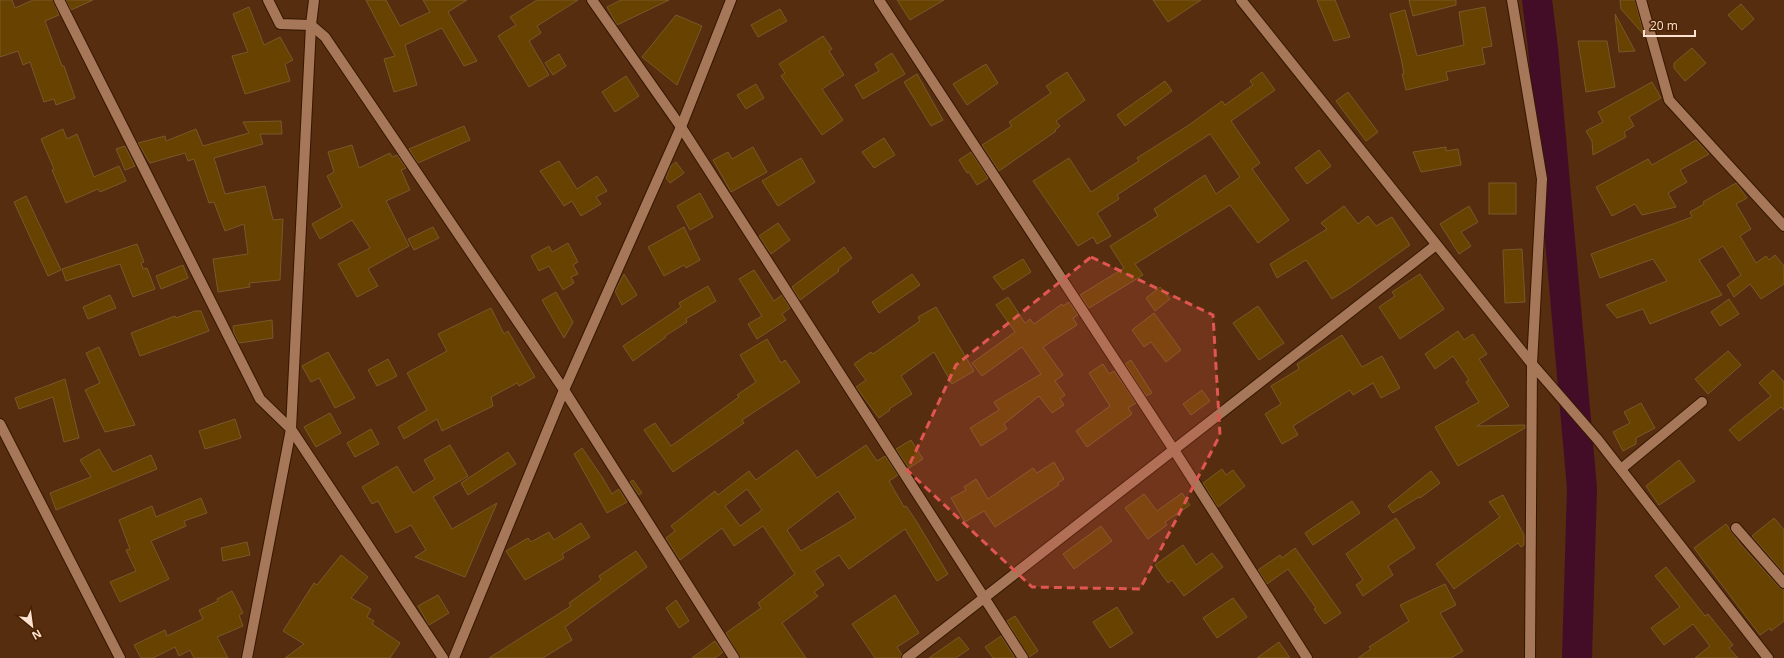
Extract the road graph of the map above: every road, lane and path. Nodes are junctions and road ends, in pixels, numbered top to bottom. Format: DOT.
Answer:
graph roads {
  1 [pos="59,0"];
  2 [pos="268,0"];
  3 [pos="314,0"];
  4 [pos="592,0"];
  5 [pos="731,0"];
  6 [pos="879,0"];
  7 [pos="1241,0"];
  8 [pos="1512,0"];
  9 [pos="1641,0"];
  10 [pos="311,25"];
  11 [pos="681,127"];
  12 [pos="1784,226"];
  13 [pos="1436,245"];
  14 [pos="1532,364"];
  15 [pos="564,390"];
  16 [pos="1702,402"];
  17 [pos="0,424"];
  18 [pos="291,430"];
  19 [pos="1174,450"];
  20 [pos="1621,469"];
  21 [pos="1736,528"];
  22 [pos="1784,583"];
  23 [pos="985,598"];
  24 [pos="120,658"];
  25 [pos="247,658"];
  26 [pos="443,658"];
  27 [pos="454,658"];
  28 [pos="734,658"];
  29 [pos="907,658"];
  30 [pos="1023,658"];
  31 [pos="1307,658"];
  32 [pos="1530,658"];
  33 [pos="1768,658"];
  1 -- 18 [label="street"];
  2 -- 10 [label="street"];
  3 -- 10 [label="street"];
  4 -- 11 [label="street"];
  5 -- 11 [label="street"];
  6 -- 19 [label="street"];
  7 -- 13 [label="street"];
  8 -- 14 [label="street"];
  9 -- 12 [label="street"];
  10 -- 15 [label="street"];
  10 -- 18 [label="street"];
  11 -- 15 [label="street"];
  11 -- 23 [label="street"];
  13 -- 14 [label="street"];
  13 -- 19 [label="street"];
  14 -- 20 [label="street"];
  14 -- 32 [label="street"];
  15 -- 27 [label="street"];
  15 -- 28 [label="street"];
  16 -- 20 [label="street"];
  17 -- 24 [label="street"];
  18 -- 25 [label="street"];
  18 -- 26 [label="street"];
  19 -- 23 [label="street"];
  19 -- 31 [label="street"];
  20 -- 33 [label="street"];
  21 -- 22 [label="street"];
  23 -- 29 [label="street"];
  23 -- 30 [label="street"];
}
